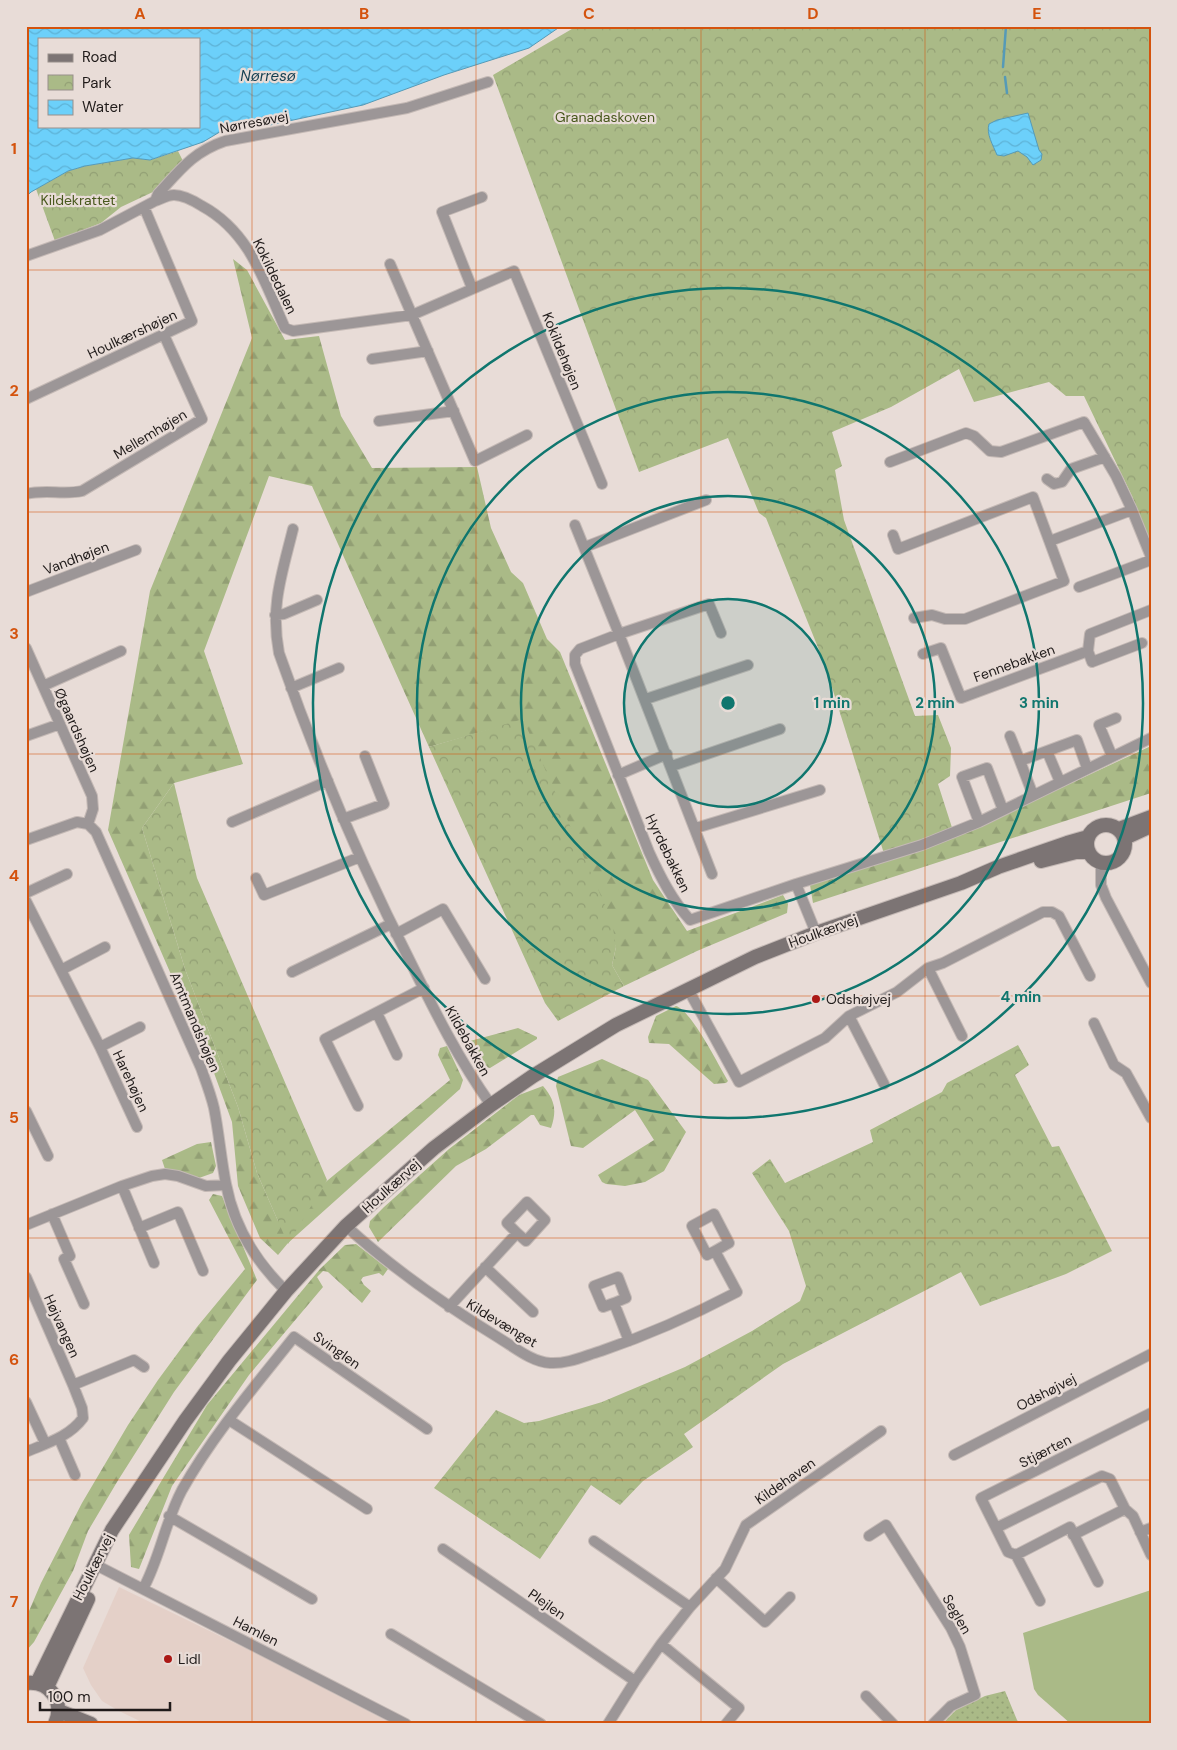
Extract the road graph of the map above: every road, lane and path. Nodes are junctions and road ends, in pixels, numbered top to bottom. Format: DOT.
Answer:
graph roads {
  1 [pos="488,82"];
  2 [pos="482,197"];
  3 [pos="155,201"];
  4 [pos="144,207"];
  5 [pos="26,256"];
  6 [pos="390,264"];
  7 [pos="472,288"];
  8 [pos="412,315"];
  9 [pos="293,331"];
  10 [pos="164,335"];
  11 [pos="428,351"];
  12 [pos="372,359"];
  13 [pos="26,399"];
  14 [pos="454,411"];
  15 [pos="379,421"];
  16 [pos="527,435"];
  17 [pos="1105,457"];
  18 [pos="890,462"];
  19 [pos="1047,480"];
  20 [pos="602,484"];
  21 [pos="26,494"];
  22 [pos="706,500"];
  23 [pos="1132,510"];
  24 [pos="575,525"];
  25 [pos="293,529"];
  26 [pos="893,535"];
  27 [pos="1050,541"];
  28 [pos="585,547"];
  29 [pos="136,550"];
  30 [pos="1151,558"];
  31 [pos="1079,587"];
  32 [pos="26,592"];
  33 [pos="317,600"];
  34 [pos="1151,610"];
  35 [pos="275,615"];
  36 [pos="914,618"];
  37 [pos="721,633"];
  38 [pos="619,634"];
  39 [pos="1142,643"];
  40 [pos="26,648"];
  41 [pos="121,651"];
  42 [pos="1088,651"];
  43 [pos="923,654"];
  44 [pos="748,665"];
  45 [pos="339,668"];
  46 [pos="43,686"];
  47 [pos="291,688"];
  48 [pos="646,699"];
  49 [pos="1116,718"];
  50 [pos="60,724"];
  51 [pos="780,728"];
  52 [pos="26,736"];
  53 [pos="1010,736"];
  54 [pos="1151,738"];
  55 [pos="1047,751"];
  56 [pos="667,754"];
  57 [pos="365,756"];
  58 [pos="1112,756"];
  59 [pos="1020,761"];
  60 [pos="672,766"];
  61 [pos="1087,768"];
  62 [pos="618,775"];
  63 [pos="328,781"];
  64 [pos="1060,782"];
  65 [pos="820,790"];
  66 [pos="1033,795"];
  67 [pos="1003,810"];
  68 [pos="1151,817"];
  69 [pos="344,819"];
  70 [pos="232,822"];
  71 [pos="979,822"];
  72 [pos="88,824"];
  73 [pos="1151,826"];
  74 [pos="696,828"];
  75 [pos="1122,833"];
  76 [pos="1088,837"];
  77 [pos="26,840"];
  78 [pos="1089,852"];
  79 [pos="360,857"];
  80 [pos="1102,863"];
  81 [pos="67,874"];
  82 [pos="712,874"];
  83 [pos="256,878"];
  84 [pos="961,883"];
  85 [pos="796,884"];
  86 [pos="26,893"];
  87 [pos="26,901"];
  88 [pos="391,924"];
  89 [pos="816,933"];
  90 [pos="396,934"];
  91 [pos="105,947"];
  92 [pos="928,968"];
  93 [pos="61,970"];
  94 [pos="292,972"];
  95 [pos="1090,976"];
  96 [pos="485,979"];
  97 [pos="1151,983"];
  98 [pos="424,988"];
  99 [pos="688,989"];
  100 [pos="376,1013"];
  101 [pos="849,1016"];
  102 [pos="1094,1023"];
  103 [pos="140,1027"];
  104 [pos="962,1036"];
  105 [pos="100,1047"];
  106 [pos="397,1055"];
  107 [pos="884,1084"];
  108 [pos="491,1105"];
  109 [pos="358,1106"];
  110 [pos="26,1111"];
  111 [pos="1151,1118"];
  112 [pos="137,1127"];
  113 [pos="48,1156"];
  114 [pos="226,1185"];
  115 [pos="122,1186"];
  116 [pos="52,1214"];
  117 [pos="26,1225"];
  118 [pos="346,1226"];
  119 [pos="139,1228"];
  120 [pos="517,1233"];
  121 [pos="715,1251"];
  122 [pos="154,1263"];
  123 [pos="485,1267"];
  124 [pos="203,1271"];
  125 [pos="26,1277"];
  126 [pos="286,1291"];
  127 [pos="614,1303"];
  128 [pos="84,1304"];
  129 [pos="448,1307"];
  130 [pos="533,1312"];
  131 [pos="629,1341"];
  132 [pos="1151,1354"];
  133 [pos="144,1367"];
  134 [pos="73,1385"];
  135 [pos="26,1402"];
  136 [pos="1151,1413"];
  137 [pos="229,1420"];
  138 [pos="427,1429"];
  139 [pos="881,1431"];
  140 [pos="59,1438"];
  141 [pos="45,1444"];
  142 [pos="26,1452"];
  143 [pos="954,1455"];
  144 [pos="75,1475"];
  145 [pos="367,1509"];
  146 [pos="1125,1509"];
  147 [pos="169,1516"];
  148 [pos="996,1528"];
  149 [pos="1151,1528"];
  150 [pos="1140,1532"];
  151 [pos="1073,1534"];
  152 [pos="869,1536"];
  153 [pos="594,1541"];
  154 [pos="444,1549"];
  155 [pos="1016,1555"];
  156 [pos="1151,1555"];
  157 [pos="98,1566"];
  158 [pos="716,1578"];
  159 [pos="1098,1582"];
  160 [pos="143,1589"];
  161 [pos="790,1597"];
  162 [pos="312,1599"];
  163 [pos="1040,1601"];
  164 [pos="690,1607"];
  165 [pos="391,1634"];
  166 [pos="661,1644"];
  167 [pos="635,1681"];
  168 [pos="37,1684"];
  169 [pos="866,1696"];
  170 [pos="57,1718"];
  171 [pos="91,1724"];
  172 [pos="406,1724"];
  173 [pos="541,1724"];
  174 [pos="608,1724"];
  175 [pos="726,1724"];
  176 [pos="894,1724"];
  177 [pos="933,1724"];
  1 -- 3 [label="street, Nørresøvej"];
  2 -- 7 [label="street"];
  3 -- 4 [label="street, Nørresøvej"];
  3 -- 9 [label="street, Kokildedalen"];
  4 -- 5 [label="street, Nørresøvej"];
  4 -- 10 [label="street, Houlkærshøjen"];
  6 -- 8 [label="street"];
  7 -- 8 [label="street, Kokildehøjen"];
  7 -- 20 [label="street, Kokildehøjen"];
  8 -- 9 [label="street, Kokildehøjen"];
  8 -- 11 [label="street"];
  10 -- 13 [label="street, Houlkærshøjen"];
  10 -- 21 [label="street, Mellemhøjen"];
  11 -- 12 [label="street"];
  11 -- 14 [label="street"];
  14 -- 15 [label="street"];
  14 -- 16 [label="street"];
  17 -- 18 [label="street"];
  17 -- 19 [label="street"];
  17 -- 23 [label="street"];
  22 -- 28 [label="street"];
  23 -- 27 [label="street"];
  23 -- 30 [label="street"];
  24 -- 28 [label="street"];
  25 -- 35 [label="street, Kildebakken"];
  26 -- 27 [label="street"];
  27 -- 36 [label="street"];
  28 -- 38 [label="street"];
  29 -- 32 [label="street, Vandhøjen"];
  30 -- 31 [label="street"];
  33 -- 35 [label="street"];
  34 -- 42 [label="street"];
  35 -- 47 [label="street, Kildebakken"];
  37 -- 38 [label="street, Hyrdebakken"];
  38 -- 48 [label="street"];
  38 -- 62 [label="street, Hyrdebakken"];
  39 -- 42 [label="street"];
  40 -- 46 [label="street, Øgaardshøjen"];
  41 -- 46 [label="street"];
  42 -- 43 [label="street, Fennebakken"];
  44 -- 48 [label="street"];
  45 -- 47 [label="street"];
  46 -- 50 [label="street, Øgaardshøjen"];
  47 -- 63 [label="street, Kildebakken"];
  48 -- 56 [label="street"];
  49 -- 58 [label="street"];
  50 -- 52 [label="street"];
  50 -- 72 [label="street, Øgaardshøjen"];
  51 -- 60 [label="street"];
  53 -- 59 [label="street"];
  54 -- 58 [label="street"];
  55 -- 59 [label="street"];
  55 -- 61 [label="street"];
  55 -- 64 [label="street"];
  56 -- 60 [label="street"];
  56 -- 62 [label="street"];
  57 -- 69 [label="street"];
  58 -- 61 [label="street"];
  59 -- 66 [label="street"];
  60 -- 74 [label="street"];
  61 -- 64 [label="street"];
  62 -- 85 [label="street, Hyrdebakken"];
  63 -- 69 [label="street, Kildebakken"];
  63 -- 70 [label="street"];
  64 -- 66 [label="street"];
  65 -- 74 [label="street"];
  66 -- 67 [label="street"];
  67 -- 71 [label="street"];
  67 -- 71 [label="street"];
  68 -- 75 [label="street"];
  69 -- 79 [label="street, Kildebakken"];
  71 -- 85 [label="street, Hyrdebakken"];
  72 -- 77 [label="street"];
  72 -- 114 [label="street, Amtmandshøjen"];
  73 -- 75 [label="street"];
  74 -- 82 [label="street"];
  75 -- 76 [label="street"];
  75 -- 80 [label="street"];
  76 -- 78 [label="street"];
  76 -- 84 [label="street, Houlkærvej"];
  78 -- 80 [label="street"];
  78 -- 84 [label="street, Houlkærvej"];
  79 -- 83 [label="street"];
  79 -- 88 [label="street, Kildebakken"];
  80 -- 97 [label="street"];
  81 -- 86 [label="street"];
  84 -- 89 [label="street, Houlkærvej"];
  85 -- 89 [label="street"];
  87 -- 93 [label="street, Harehøjen"];
  88 -- 90 [label="street, Kildebakken"];
  88 -- 94 [label="street"];
  89 -- 99 [label="street, Houlkærvej"];
  90 -- 96 [label="street"];
  90 -- 98 [label="street, Kildebakken"];
  91 -- 93 [label="street"];
  92 -- 95 [label="street"];
  92 -- 101 [label="street"];
  92 -- 104 [label="street"];
  93 -- 105 [label="street, Harehøjen"];
  98 -- 100 [label="street"];
  98 -- 108 [label="street, Kildebakken"];
  99 -- 101 [label="street"];
  99 -- 108 [label="street, Houlkærvej"];
  100 -- 106 [label="street"];
  100 -- 109 [label="street"];
  101 -- 107 [label="street"];
  102 -- 111 [label="street"];
  103 -- 105 [label="street, Harehøjen"];
  105 -- 112 [label="street, Harehøjen"];
  108 -- 118 [label="street, Houlkærvej"];
  110 -- 113 [label="street"];
  114 -- 115 [label="street"];
  114 -- 126 [label="street, Amtmandshøjen"];
  115 -- 116 [label="street"];
  115 -- 119 [label="street"];
  116 -- 117 [label="street"];
  116 -- 128 [label="street, Højvangen"];
  118 -- 126 [label="street, Houlkærvej"];
  118 -- 129 [label="street, Kildevænget"];
  119 -- 122 [label="street"];
  119 -- 124 [label="street"];
  120 -- 123 [label="street, Kildevænget"];
  121 -- 131 [label="street, Kildevænget"];
  123 -- 129 [label="street, Kildevænget"];
  123 -- 130 [label="street, Kildevænget"];
  125 -- 134 [label="street, Højvangen"];
  126 -- 157 [label="street, Houlkærvej"];
  127 -- 131 [label="street"];
  129 -- 131 [label="street, Kildevænget"];
  132 -- 143 [label="street, Odshøjvej"];
  133 -- 134 [label="street"];
  134 -- 140 [label="street, Højvangen"];
  135 -- 141 [label="street"];
  136 -- 148 [label="street, Stjærten"];
  137 -- 138 [label="street, Svinglen"];
  137 -- 145 [label="street"];
  137 -- 147 [label="street, Svinglen"];
  139 -- 158 [label="street, Kildehaven"];
  140 -- 141 [label="street, Højvangen"];
  140 -- 144 [label="street"];
  141 -- 142 [label="street, Højvangen"];
  146 -- 148 [label="street"];
  146 -- 150 [label="street"];
  146 -- 151 [label="street"];
  147 -- 160 [label="street, Svinglen"];
  147 -- 162 [label="street"];
  148 -- 155 [label="street, Stjærten"];
  149 -- 150 [label="street"];
  150 -- 156 [label="street"];
  151 -- 155 [label="street"];
  151 -- 159 [label="street"];
  152 -- 177 [label="street, Seglen"];
  153 -- 164 [label="street"];
  154 -- 167 [label="street, Plejlen"];
  155 -- 163 [label="street, Stjærten"];
  157 -- 160 [label="street, Hamlen"];
  157 -- 168 [label="street, Houlkærvej"];
  158 -- 161 [label="street"];
  158 -- 164 [label="street"];
  160 -- 172 [label="street, Hamlen"];
  164 -- 166 [label="street"];
  165 -- 173 [label="street"];
  166 -- 167 [label="street"];
  166 -- 175 [label="street"];
  167 -- 174 [label="street"];
  168 -- 170 [label="street"];
  169 -- 176 [label="street"];
  170 -- 171 [label="street"];
}
